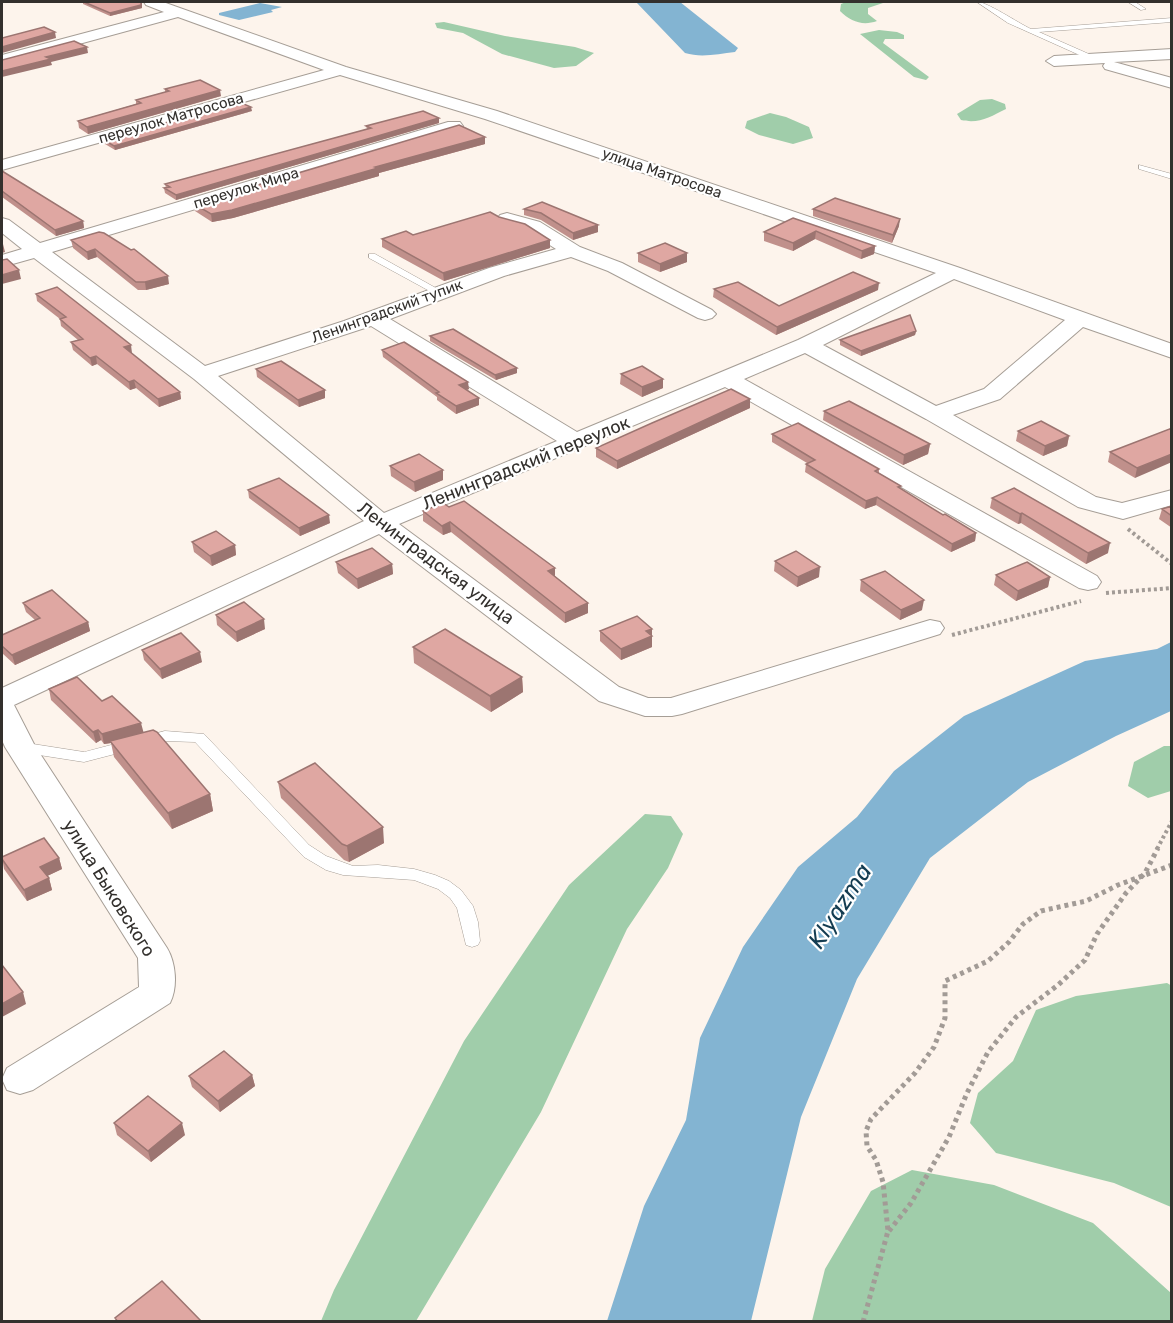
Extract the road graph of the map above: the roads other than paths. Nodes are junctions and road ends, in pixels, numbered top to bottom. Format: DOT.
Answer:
graph roads {
  1 [pos="151,2"];
  2 [pos="980,2"];
  3 [pos="1131,2"];
  4 [pos="1143,9"];
  5 [pos="178,12"];
  6 [pos="1172,20"];
  7 [pos="1029,31"];
  8 [pos="1172,54"];
  9 [pos="2,60"];
  10 [pos="1095,60"];
  11 [pos="1054,61"];
  12 [pos="340,70"];
  13 [pos="1172,82"];
  14 [pos="491,115"];
  15 [pos="2,165"];
  16 [pos="1142,167"];
  17 [pos="1172,177"];
  18 [pos="507,219"];
  19 [pos="2,224"];
  20 [pos="37,251"];
  21 [pos="573,251"];
  22 [pos="372,256"];
  23 [pos="2,261"];
  24 [pos="953,272"];
  25 [pos="438,292"];
  26 [pos="705,314"];
  27 [pos="373,318"];
  28 [pos="1082,318"];
  29 [pos="806,345"];
  30 [pos="1172,352"];
  31 [pos="202,374"];
  32 [pos="728,379"];
  33 [pos="934,414"];
  34 [pos="576,442"];
  35 [pos="1172,498"];
  36 [pos="381,523"];
  37 [pos="1094,594"];
  38 [pos="930,628"];
  39 [pos="2,699"];
  40 [pos="2,709"];
  41 [pos="20,747"];
  42 [pos="472,941"];
  43 [pos="20,1079"];
  1 -- 5 [label="street, улица Матросова"];
  2 -- 7 [label="lane"];
  3 -- 4 [label="lane"];
  5 -- 9 [label="street"];
  5 -- 12 [label="street, улица Матросова"];
  6 -- 7 [label="lane"];
  7 -- 10 [label="lane"];
  8 -- 10 [label="street"];
  10 -- 11 [label="street"];
  10 -- 13 [label="street"];
  12 -- 14 [label="street, улица Матросова"];
  12 -- 15 [label="street, переулок Матросова"];
  14 -- 20 [label="street, переулок Мира"];
  14 -- 24 [label="street, улица Матросова"];
  16 -- 17 [label="lane"];
  18 -- 21 [label="street"];
  19 -- 20 [label="street, Ленинградская улица"];
  20 -- 23 [label="street, переулок Мира"];
  20 -- 31 [label="street, Ленинградская улица"];
  21 -- 25 [label="street, Ленинградский тупик"];
  21 -- 26 [label="street"];
  22 -- 25 [label="lane"];
  24 -- 28 [label="street, улица Матросова"];
  24 -- 29 [label="street, Ленинградский переулок"];
  25 -- 27 [label="street, Ленинградский тупик"];
  27 -- 31 [label="street, Ленинградский тупик"];
  27 -- 34 [label="street"];
  28 -- 30 [label="street, улица Матросова"];
  28 -- 33 [label="street"];
  29 -- 32 [label="street, Ленинградский переулок"];
  29 -- 33 [label="street"];
  31 -- 36 [label="street, Ленинградская улица"];
  32 -- 34 [label="street, Ленинградский переулок"];
  32 -- 37 [label="street"];
  33 -- 35 [label="street"];
  34 -- 36 [label="street, Ленинградский переулок"];
  36 -- 38 [label="street, Ленинградская улица"];
  36 -- 39 [label="street, Ленинградский переулок"];
  40 -- 41 [label="street, улица Быковского"];
  41 -- 42 [label="lane"];
  41 -- 43 [label="street, улица Быковского"];
}
